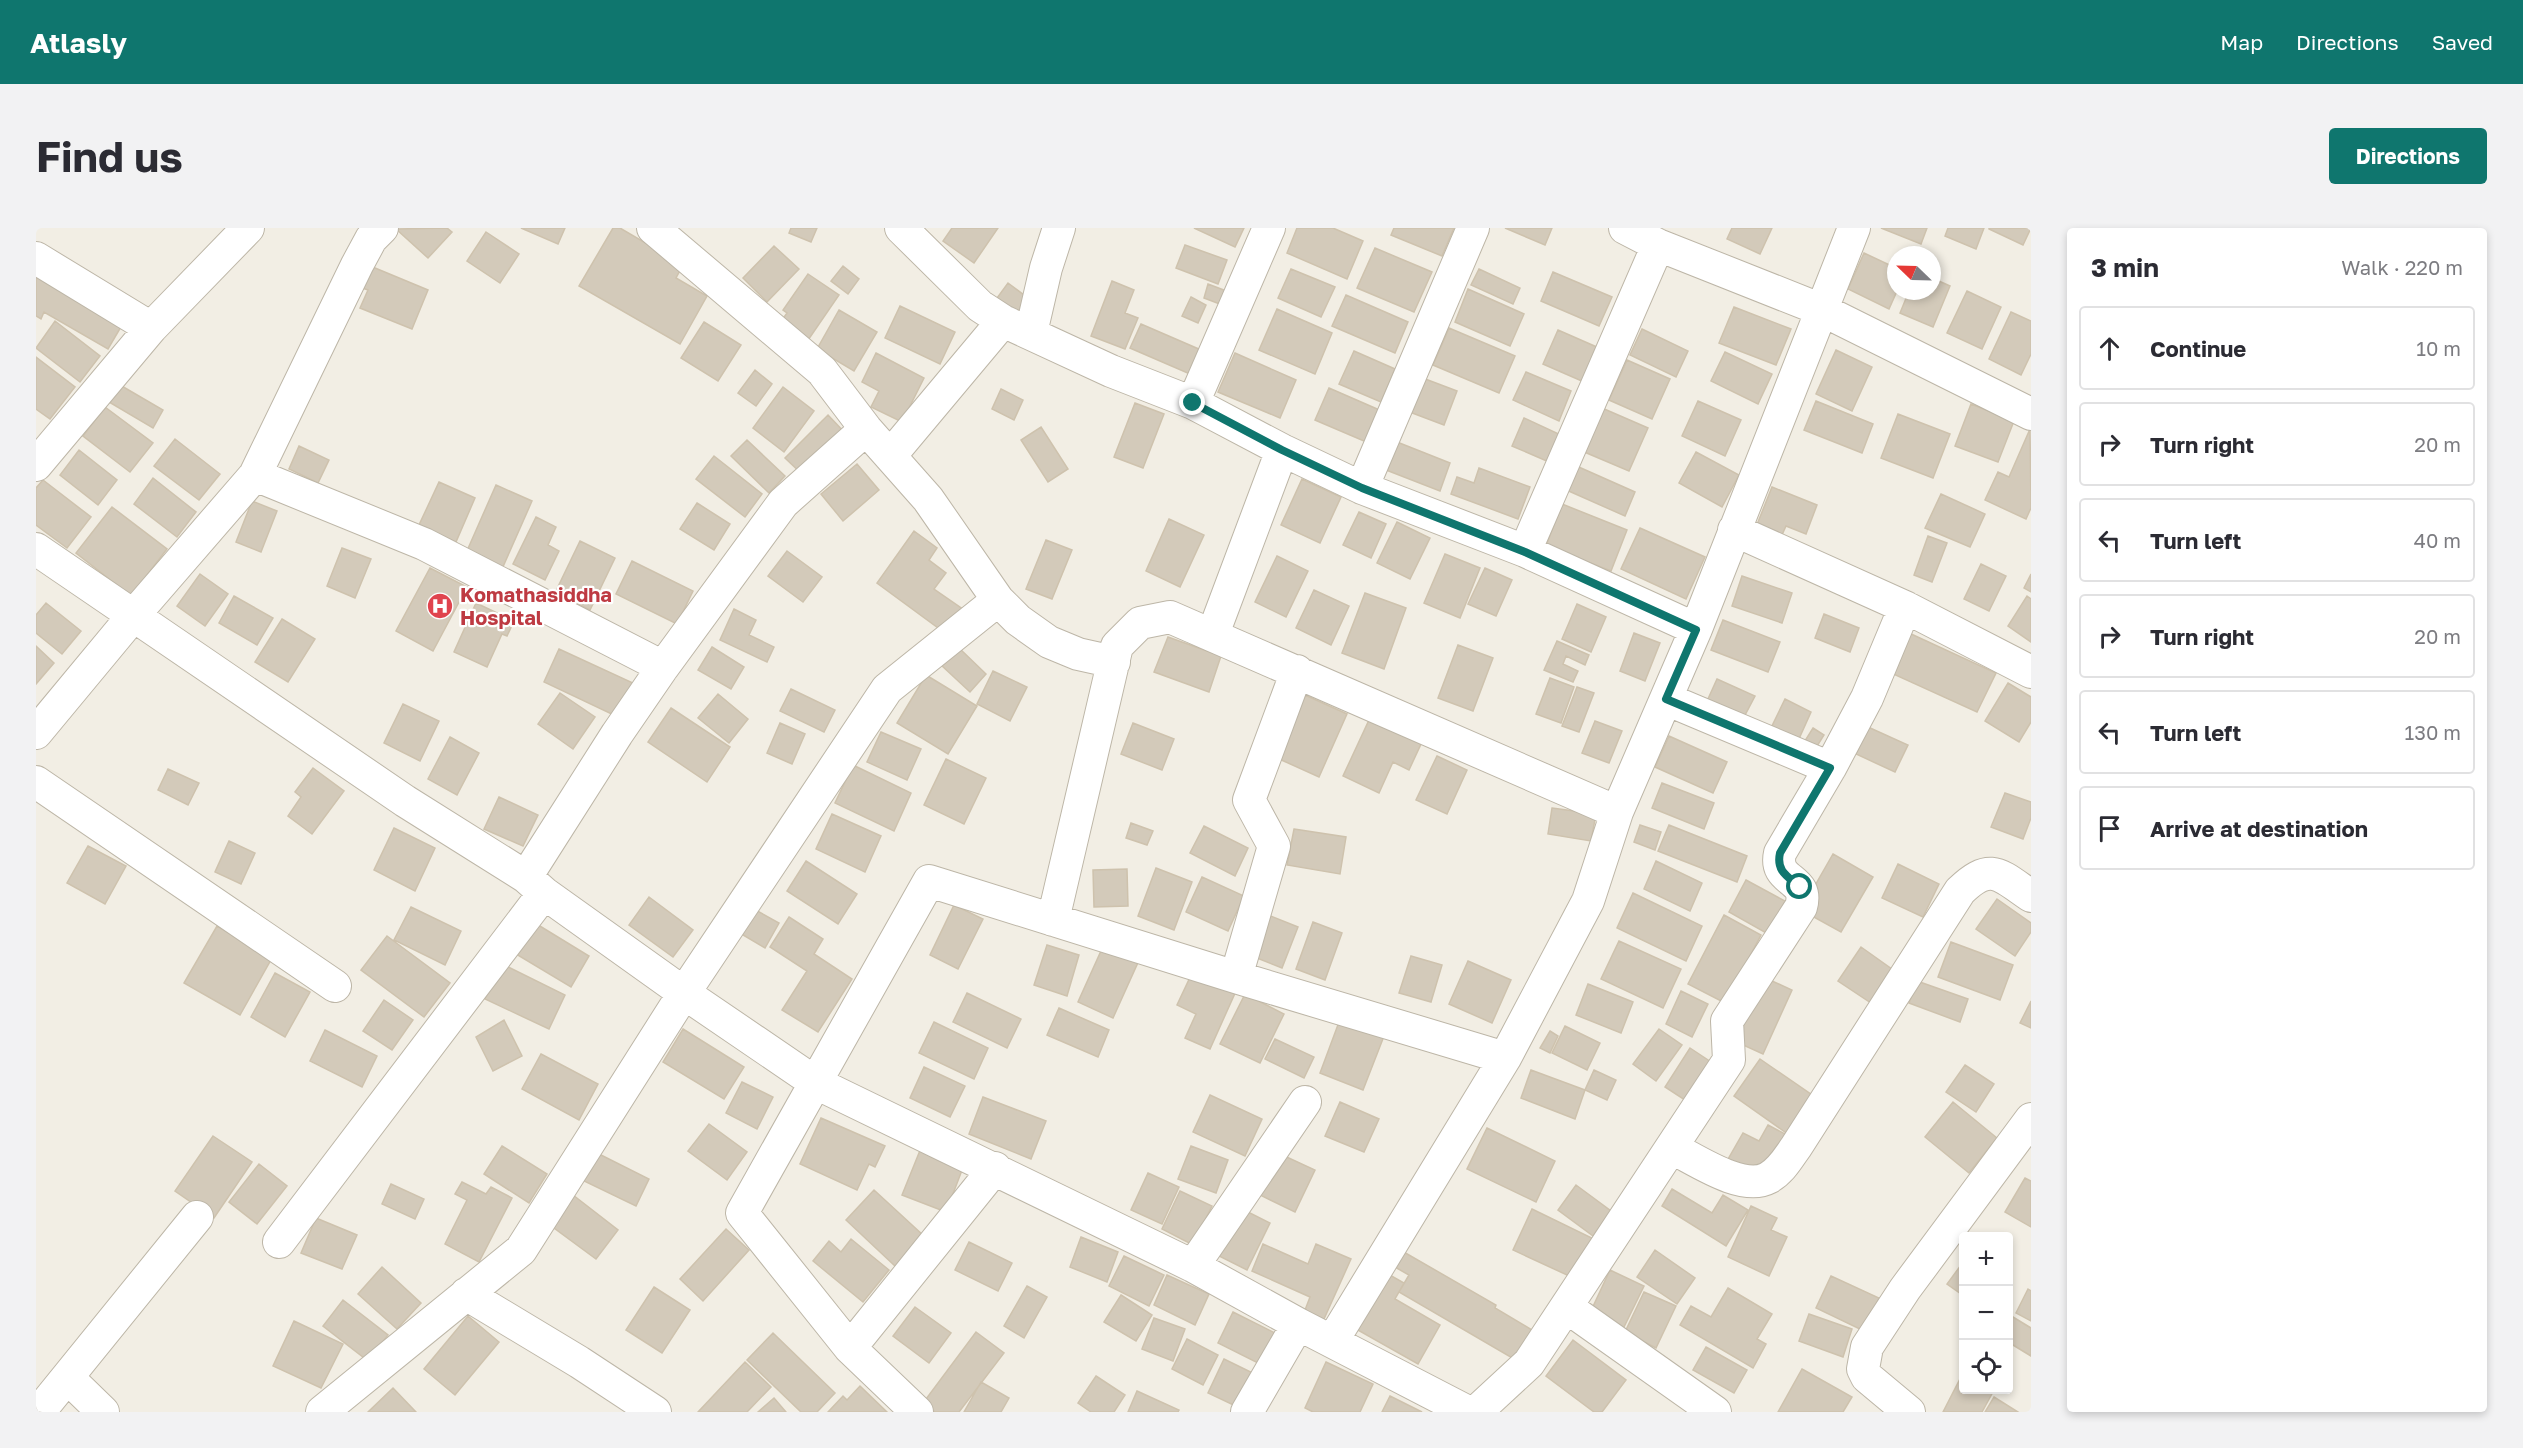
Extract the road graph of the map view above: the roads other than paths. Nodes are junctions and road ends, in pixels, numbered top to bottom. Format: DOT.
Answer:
graph roads {
  1 [pos="248,228"];
  2 [pos="382,228"];
  3 [pos="653,228"];
  4 [pos="901,228"];
  5 [pos="1059,228"];
  6 [pos="1269,228"];
  7 [pos="1473,228"];
  8 [pos="1625,228"];
  9 [pos="1854,228"];
  10 [pos="1658,245"];
  11 [pos="36,258"];
  12 [pos="1822,310"];
  13 [pos="151,327"];
  14 [pos="1017,327"];
  15 [pos="1193,403"];
  16 [pos="2031,414"];
  17 [pos="866,429"];
  18 [pos="1282,450"];
  19 [pos="890,456"];
  20 [pos="36,465"];
  21 [pos="255,475"];
  22 [pos="1362,488"];
  23 [pos="1734,530"];
  24 [pos="36,549"];
  25 [pos="1525,552"];
  26 [pos="998,600"];
  27 [pos="1905,607"];
  28 [pos="133,616"];
  29 [pos="1696,630"];
  30 [pos="1213,634"];
  31 [pos="1114,662"];
  32 [pos="663,667"];
  33 [pos="1297,671"];
  34 [pos="2031,672"];
  35 [pos="1666,699"];
  36 [pos="36,732"];
  37 [pos="1830,768"];
  38 [pos="36,782"];
  39 [pos="1617,812"];
  40 [pos="535,885"];
  41 [pos="2031,896"];
  42 [pos="1053,920"];
  43 [pos="1236,977"];
  44 [pos="335,986"];
  45 [pos="684,993"];
  46 [pos="1504,1058"];
  47 [pos="816,1083"];
  48 [pos="1305,1102"];
  49 [pos="2031,1119"];
  50 [pos="1672,1148"];
  51 [pos="994,1168"];
  52 [pos="197,1217"];
  53 [pos="279,1242"];
  54 [pos="1193,1266"];
  55 [pos="466,1294"];
  56 [pos="1568,1308"];
  57 [pos="1298,1324"];
  58 [pos="1333,1340"];
  59 [pos="850,1348"];
  60 [pos="68,1378"];
  61 [pos="644,1409"];
  62 [pos="39,1412"];
  63 [pos="103,1412"];
  64 [pos="322,1412"];
  65 [pos="917,1412"];
  66 [pos="1247,1412"];
  67 [pos="1467,1412"];
  68 [pos="1476,1412"];
  69 [pos="1715,1412"];
  70 [pos="1909,1412"];
  1 -- 13 [label="street"];
  2 -- 21 [label="street"];
  3 -- 17 [label="street"];
  4 -- 14 [label="street"];
  5 -- 14 [label="street"];
  6 -- 15 [label="street"];
  7 -- 22 [label="street"];
  8 -- 10 [label="street"];
  9 -- 12 [label="street"];
  10 -- 12 [label="street"];
  10 -- 25 [label="street"];
  11 -- 13 [label="street"];
  12 -- 16 [label="street"];
  12 -- 23 [label="street"];
  13 -- 20 [label="street"];
  14 -- 15 [label="street"];
  14 -- 19 [label="street"];
  15 -- 18 [label="street"];
  17 -- 19 [label="street"];
  17 -- 32 [label="street"];
  18 -- 22 [label="street"];
  18 -- 30 [label="street"];
  19 -- 26 [label="street"];
  21 -- 28 [label="street"];
  21 -- 32 [label="street"];
  22 -- 25 [label="street"];
  23 -- 27 [label="street"];
  23 -- 29 [label="street"];
  24 -- 28 [label="street"];
  25 -- 29 [label="street"];
  26 -- 31 [label="street"];
  26 -- 45 [label="street"];
  27 -- 34 [label="street"];
  27 -- 37 [label="street"];
  28 -- 36 [label="street"];
  28 -- 40 [label="street"];
  29 -- 35 [label="street"];
  30 -- 31 [label="street"];
  30 -- 33 [label="street"];
  31 -- 42 [label="street"];
  32 -- 40 [label="street"];
  33 -- 39 [label="street"];
  33 -- 43 [label="street"];
  35 -- 37 [label="street"];
  35 -- 39 [label="street"];
  37 -- 50 [label="street"];
  38 -- 44 [label="street"];
  39 -- 46 [label="street"];
  40 -- 45 [label="street"];
  40 -- 53 [label="street"];
  41 -- 50 [label="street"];
  42 -- 43 [label="street"];
  42 -- 47 [label="street"];
  43 -- 46 [label="street"];
  45 -- 47 [label="street"];
  45 -- 55 [label="street"];
  46 -- 58 [label="street"];
  47 -- 51 [label="street"];
  47 -- 59 [label="street"];
  48 -- 54 [label="street"];
  49 -- 70 [label="street"];
  50 -- 56 [label="street"];
  51 -- 54 [label="street"];
  51 -- 59 [label="street"];
  52 -- 60 [label="street"];
  54 -- 57 [label="street"];
  55 -- 61 [label="street"];
  55 -- 64 [label="street"];
  56 -- 68 [label="street"];
  56 -- 69 [label="street"];
  57 -- 58 [label="street"];
  57 -- 66 [label="street"];
  58 -- 67 [label="street"];
  59 -- 65 [label="street"];
  60 -- 62 [label="street"];
  60 -- 63 [label="street"];
}
